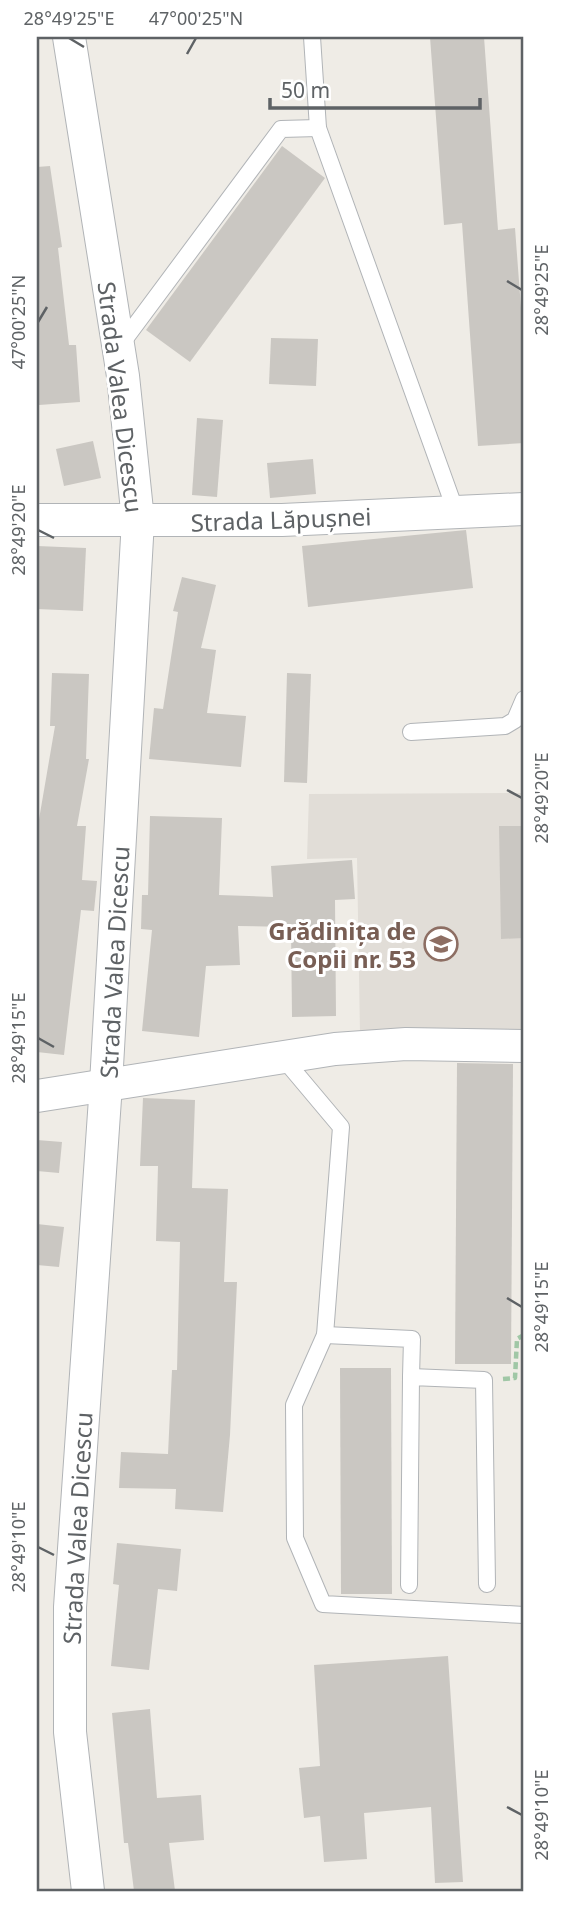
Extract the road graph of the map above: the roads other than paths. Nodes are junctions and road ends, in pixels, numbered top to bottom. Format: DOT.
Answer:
graph roads {
  1 [pos="312,37"];
  2 [pos="70,38"];
  3 [pos="318,128"];
  4 [pos="117,349"];
  5 [pos="524,510"];
  6 [pos="456,512"];
  7 [pos="37,520"];
  8 [pos="138,520"];
  9 [pos="524,699"];
  10 [pos="411,732"];
  11 [pos="524,1046"];
  12 [pos="283,1058"];
  13 [pos="106,1084"];
  14 [pos="37,1096"];
  15 [pos="325,1335"];
  16 [pos="411,1377"];
  17 [pos="487,1584"];
  18 [pos="409,1585"];
  19 [pos="524,1615"];
  20 [pos="88,1891"];
  1 -- 3 [label="lane"];
  2 -- 4 [label="street, Strada Valea Dicescu"];
  3 -- 4 [label="lane"];
  3 -- 6 [label="lane"];
  4 -- 8 [label="street, Strada Valea Dicescu"];
  5 -- 6 [label="street, Strada Lăpușnei"];
  6 -- 8 [label="street, Strada Lăpușnei"];
  7 -- 8 [label="street, Strada Lăpușnei"];
  8 -- 13 [label="street, Strada Valea Dicescu"];
  9 -- 10 [label="lane"];
  11 -- 12 [label="street"];
  12 -- 13 [label="street"];
  12 -- 15 [label="lane"];
  13 -- 14 [label="street"];
  13 -- 20 [label="street, Strada Valea Dicescu"];
  15 -- 16 [label="lane"];
  15 -- 19 [label="lane"];
  16 -- 17 [label="lane"];
  16 -- 18 [label="lane"];
}
